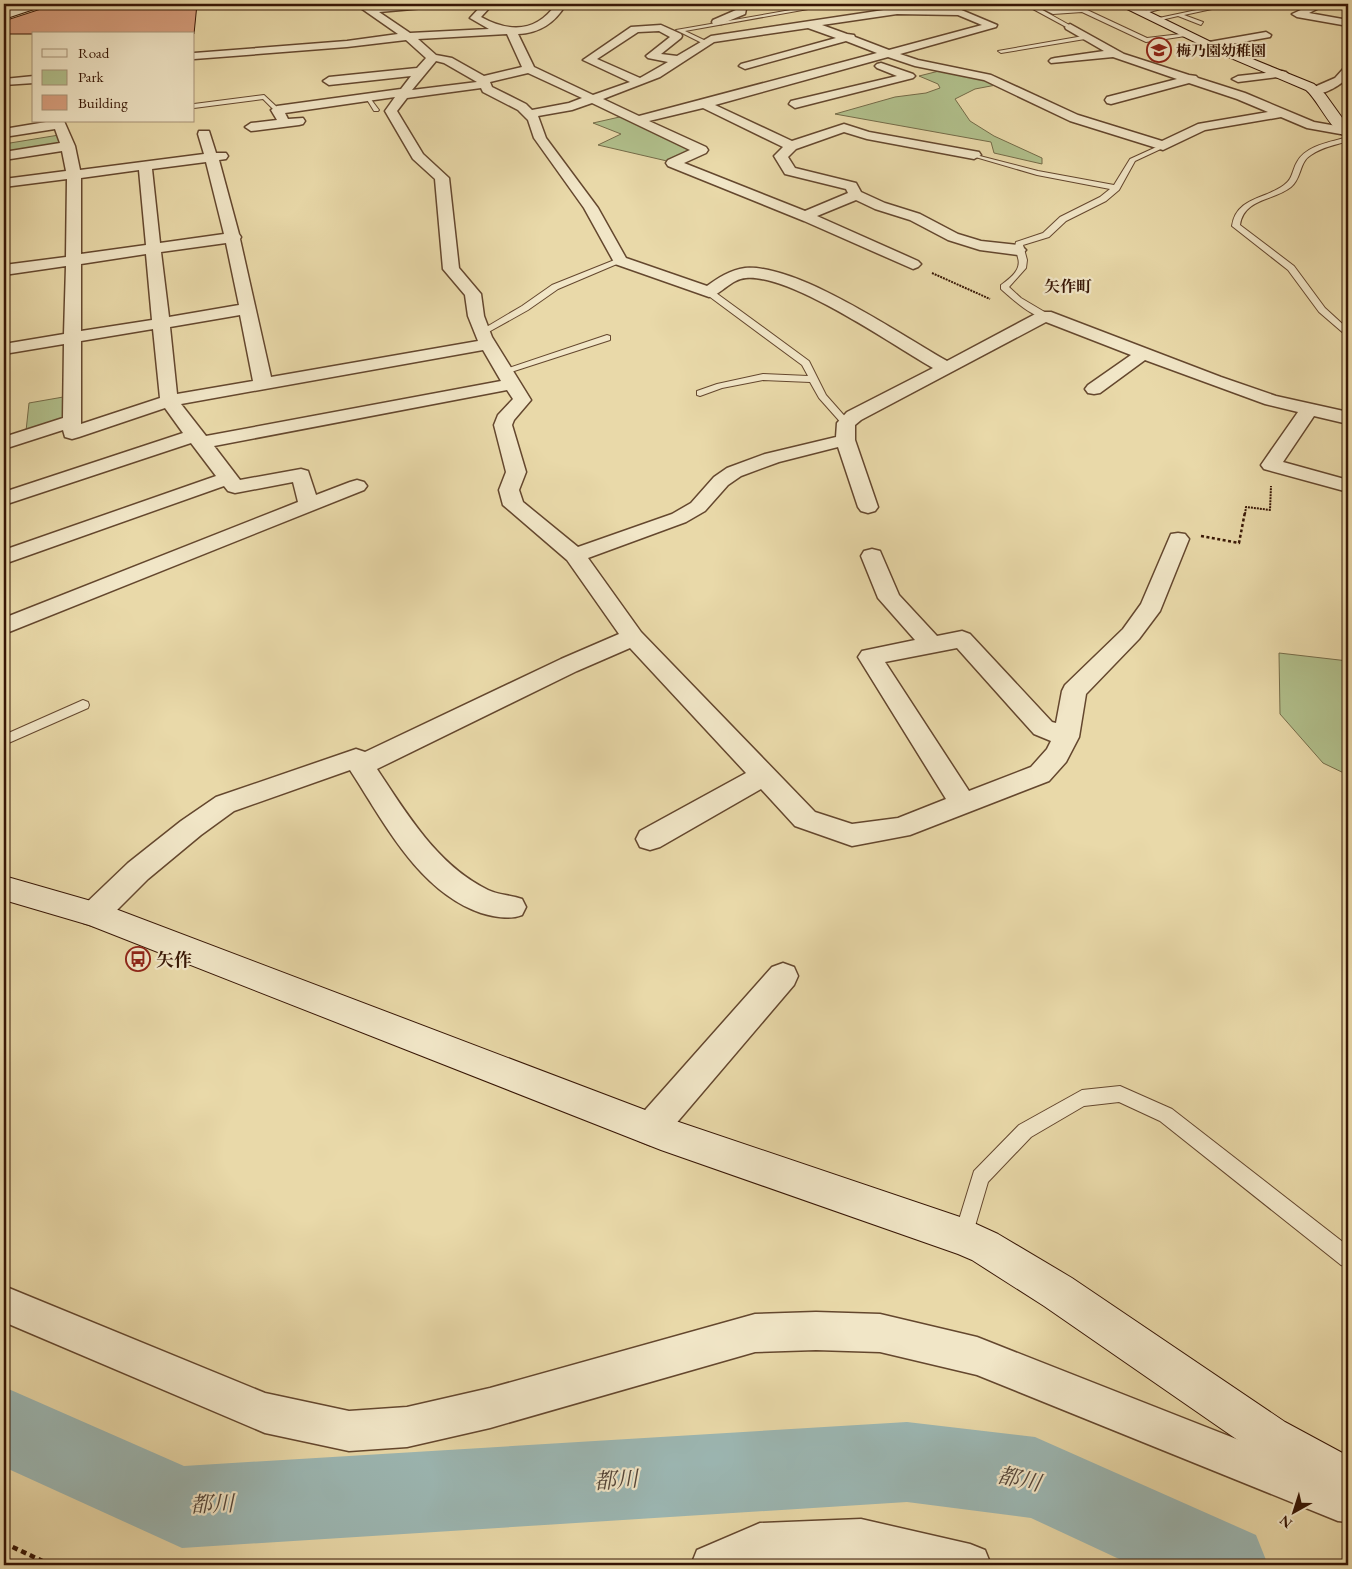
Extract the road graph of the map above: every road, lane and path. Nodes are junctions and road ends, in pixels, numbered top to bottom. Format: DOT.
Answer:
graph roads {
  1 [pos="39,4"];
  2 [pos="435,4"];
  3 [pos="488,4"];
  4 [pos="531,4"];
  5 [pos="536,4"];
  6 [pos="561,4"];
  7 [pos="742,4"];
  8 [pos="833,4"];
  9 [pos="1016,4"];
  10 [pos="1036,4"];
  11 [pos="1125,4"];
  12 [pos="1177,4"];
  13 [pos="1235,4"];
  14 [pos="1322,4"];
  15 [pos="365,7"];
  16 [pos="948,12"];
  17 [pos="1142,12"];
  18 [pos="1179,15"];
  19 [pos="4,16"];
  20 [pos="1157,19"];
  21 [pos="717,22"];
  22 [pos="1202,23"];
  23 [pos="1348,23"];
  24 [pos="808,24"];
  25 [pos="902,24"];
  26 [pos="1070,27"];
  27 [pos="511,31"];
  28 [pos="865,34"];
  29 [pos="738,35"];
  30 [pos="1189,35"];
  31 [pos="1266,35"];
  32 [pos="408,36"];
  33 [pos="1089,37"];
  34 [pos="847,38"];
  35 [pos="704,42"];
  36 [pos="760,44"];
  37 [pos="1209,45"];
  38 [pos="1001,52"];
  39 [pos="890,53"];
  40 [pos="1116,53"];
  41 [pos="749,54"];
  42 [pos="195,56"];
  43 [pos="679,60"];
  44 [pos="864,60"];
  45 [pos="1055,61"];
  46 [pos="427,64"];
  47 [pos="529,69"];
  48 [pos="1348,70"];
  49 [pos="1282,74"];
  50 [pos="1192,78"];
  51 [pos="32,79"];
  52 [pos="747,79"];
  53 [pos="1238,79"];
  54 [pos="329,81"];
  55 [pos="4,82"];
  56 [pos="484,82"];
  57 [pos="640,82"];
  58 [pos="1344,82"];
  59 [pos="762,88"];
  60 [pos="1316,91"];
  61 [pos="592,98"];
  62 [pos="368,99"];
  63 [pos="786,100"];
  64 [pos="1111,100"];
  65 [pos="395,101"];
  66 [pos="704,104"];
  67 [pos="195,106"];
  68 [pos="277,110"];
  69 [pos="358,112"];
  70 [pos="811,112"];
  71 [pos="529,114"];
  72 [pos="1282,114"];
  73 [pos="312,119"];
  74 [pos="638,120"];
  75 [pos="828,120"];
  76 [pos="58,123"];
  77 [pos="286,123"];
  78 [pos="251,128"];
  79 [pos="844,128"];
  80 [pos="4,133"];
  81 [pos="204,134"];
  82 [pos="1347,134"];
  83 [pos="68,146"];
  84 [pos="791,146"];
  85 [pos="1163,146"];
  86 [pos="974,155"];
  87 [pos="4,156"];
  88 [pos="217,156"];
  89 [pos="145,166"];
  90 [pos="74,174"];
  91 [pos="4,183"];
  92 [pos="1116,188"];
  93 [pos="856,195"];
  94 [pos="806,216"];
  95 [pos="234,237"];
  96 [pos="153,248"];
  97 [pos="1018,250"];
  98 [pos="73,260"];
  99 [pos="620,261"];
  100 [pos="913,264"];
  101 [pos="4,270"];
  102 [pos="709,292"];
  103 [pos="246,309"];
  104 [pos="1040,319"];
  105 [pos="161,323"];
  106 [pos="1348,334"];
  107 [pos="73,337"];
  108 [pos="485,338"];
  109 [pos="606,338"];
  110 [pos="4,349"];
  111 [pos="1143,354"];
  112 [pos="947,368"];
  113 [pos="508,377"];
  114 [pos="814,378"];
  115 [pos="264,384"];
  116 [pos="1094,389"];
  117 [pos="700,393"];
  118 [pos="169,401"];
  119 [pos="1309,409"];
  120 [pos="1348,418"];
  121 [pos="72,421"];
  122 [pos="845,431"];
  123 [pos="198,439"];
  124 [pos="4,443"];
  125 [pos="1271,465"];
  126 [pos="228,478"];
  127 [pos="357,486"];
  128 [pos="1348,486"];
  129 [pos="4,499"];
  130 [pos="309,505"];
  131 [pos="868,507"];
  132 [pos="1178,539"];
  133 [pos="575,555"];
  134 [pos="872,556"];
  135 [pos="4,557"];
  136 [pos="4,626"];
  137 [pos="633,637"];
  138 [pos="932,645"];
  139 [pos="83,704"];
  140 [pos="1066,737"];
  141 [pos="4,740"];
  142 [pos="361,765"];
  143 [pos="764,775"];
  144 [pos="963,804"];
  145 [pos="650,839"];
  146 [pos="4,888"];
  147 [pos="512,907"];
  148 [pos="94,914"];
  149 [pos="783,976"];
  150 [pos="650,1129"];
  151 [pos="963,1237"];
  152 [pos="1348,1258"];
  153 [pos="4,1304"];
  154 [pos="1348,1479"];
  155 [pos="1348,1502"];
  156 [pos="4,1543"];
  157 [pos="51,1565"];
  158 [pos="712,1565"];
  159 [pos="970,1565"];
  1 -- 19 [label="street"];
  2 -- 15 [label="street"];
  3 -- 27 [label="street"];
  4 -- 5 [label="street"];
  6 -- 27 [label="street"];
  7 -- 21 [label="street"];
  8 -- 21 [label="lane"];
  9 -- 26 [label="lane"];
  10 -- 30 [label="lane"];
  11 -- 17 [label="street"];
  12 -- 17 [label="lane"];
  13 -- 18 [label="lane"];
  14 -- 23 [label="street"];
  15 -- 32 [label="street"];
  16 -- 24 [label="street"];
  16 -- 25 [label="street"];
  16 -- 39 [label="street"];
  17 -- 20 [label="street"];
  18 -- 20 [label="lane"];
  18 -- 22 [label="lane"];
  20 -- 30 [label="street"];
  21 -- 35 [label="lane"];
  24 -- 29 [label="street"];
  24 -- 34 [label="street"];
  26 -- 33 [label="street"];
  27 -- 32 [label="street"];
  27 -- 47 [label="street"];
  28 -- 34 [label="street"];
  29 -- 35 [label="street"];
  29 -- 36 [label="street"];
  30 -- 37 [label="street"];
  31 -- 37 [label="street"];
  32 -- 42 [label="street"];
  32 -- 46 [label="street"];
  33 -- 38 [label="lane"];
  33 -- 40 [label="street"];
  34 -- 39 [label="street"];
  34 -- 52 [label="street"];
  35 -- 43 [label="street"];
  37 -- 49 [label="street"];
  39 -- 44 [label="street"];
  39 -- 85 [label="street"];
  40 -- 45 [label="street"];
  40 -- 50 [label="street"];
  41 -- 52 [label="street"];
  43 -- 57 [label="street"];
  43 -- 57 [label="street"];
  44 -- 59 [label="street"];
  44 -- 63 [label="street"];
  46 -- 54 [label="street"];
  46 -- 56 [label="street"];
  46 -- 65 [label="street"];
  47 -- 56 [label="street"];
  47 -- 61 [label="street"];
  48 -- 58 [label="street"];
  49 -- 53 [label="street"];
  49 -- 60 [label="street"];
  50 -- 64 [label="street"];
  50 -- 72 [label="street"];
  51 -- 55 [label="street"];
  52 -- 59 [label="street"];
  52 -- 66 [label="street"];
  56 -- 65 [label="street"];
  56 -- 71 [label="street"];
  57 -- 61 [label="street"];
  58 -- 60 [label="street"];
  59 -- 63 [label="street"];
  60 -- 82 [label="street"];
  61 -- 71 [label="street"];
  61 -- 74 [label="street"];
  62 -- 65 [label="street"];
  62 -- 65 [label="lane"];
  62 -- 68 [label="street"];
  63 -- 70 [label="street"];
  65 -- 69 [label="street"];
  65 -- 108 [label="street"];
  66 -- 74 [label="street"];
  66 -- 84 [label="street"];
  67 -- 68 [label="lane"];
  68 -- 77 [label="street"];
  71 -- 99 [label="street"];
  72 -- 82 [label="street"];
  72 -- 85 [label="street"];
  73 -- 77 [label="street"];
  74 -- 94 [label="street"];
  75 -- 79 [label="street"];
  76 -- 80 [label="street"];
  76 -- 83 [label="street"];
  77 -- 78 [label="street"];
  79 -- 84 [label="street"];
  79 -- 86 [label="street"];
  81 -- 88 [label="street"];
  82 -- 106 [label="lane"];
  83 -- 87 [label="street"];
  83 -- 90 [label="street"];
  84 -- 93 [label="street"];
  85 -- 92 [label="lane"];
  86 -- 92 [label="lane"];
  88 -- 89 [label="street"];
  88 -- 95 [label="street"];
  89 -- 90 [label="street"];
  89 -- 96 [label="street"];
  90 -- 91 [label="street"];
  90 -- 98 [label="street"];
  92 -- 97 [label="lane"];
  93 -- 94 [label="street"];
  93 -- 97 [label="street"];
  94 -- 100 [label="street"];
  95 -- 96 [label="street"];
  95 -- 103 [label="street"];
  96 -- 98 [label="street"];
  96 -- 105 [label="street"];
  97 -- 104 [label="lane"];
  98 -- 101 [label="street"];
  98 -- 107 [label="street"];
  99 -- 102 [label="street"];
  99 -- 108 [label="lane"];
  100 -- 104 [label="path"];
  102 -- 112 [label="street"];
  102 -- 114 [label="lane"];
  103 -- 105 [label="street"];
  103 -- 115 [label="street"];
  104 -- 111 [label="street"];
  104 -- 112 [label="street"];
  105 -- 107 [label="street"];
  105 -- 118 [label="street"];
  107 -- 110 [label="street"];
  107 -- 121 [label="street"];
  108 -- 113 [label="street"];
  108 -- 115 [label="street"];
  109 -- 113 [label="lane"];
  111 -- 116 [label="street"];
  111 -- 119 [label="street"];
  112 -- 122 [label="street"];
  113 -- 123 [label="street"];
  113 -- 133 [label="street"];
  114 -- 117 [label="lane"];
  114 -- 122 [label="lane"];
  115 -- 118 [label="street"];
  118 -- 121 [label="street"];
  118 -- 123 [label="street"];
  119 -- 120 [label="street"];
  119 -- 125 [label="street"];
  121 -- 124 [label="street"];
  122 -- 131 [label="street"];
  122 -- 133 [label="street"];
  123 -- 126 [label="street"];
  123 -- 129 [label="street"];
  125 -- 128 [label="street"];
  125 -- 132 [label="path"];
  126 -- 130 [label="street"];
  126 -- 135 [label="street"];
  127 -- 130 [label="street"];
  130 -- 136 [label="street"];
  132 -- 140 [label="street"];
  133 -- 137 [label="street"];
  134 -- 138 [label="street"];
  137 -- 142 [label="street"];
  137 -- 143 [label="street"];
  138 -- 140 [label="street"];
  138 -- 144 [label="street"];
  139 -- 141 [label="lane"];
  140 -- 144 [label="street"];
  142 -- 147 [label="street"];
  142 -- 148 [label="street"];
  143 -- 144 [label="street"];
  143 -- 145 [label="street"];
  146 -- 148 [label="street"];
  148 -- 150 [label="street"];
  149 -- 150 [label="street"];
  150 -- 151 [label="street"];
  151 -- 152 [label="lane"];
  151 -- 154 [label="street"];
  153 -- 155 [label="street"];
  156 -- 157 [label="path"];
  158 -- 159 [label="street"];
}
